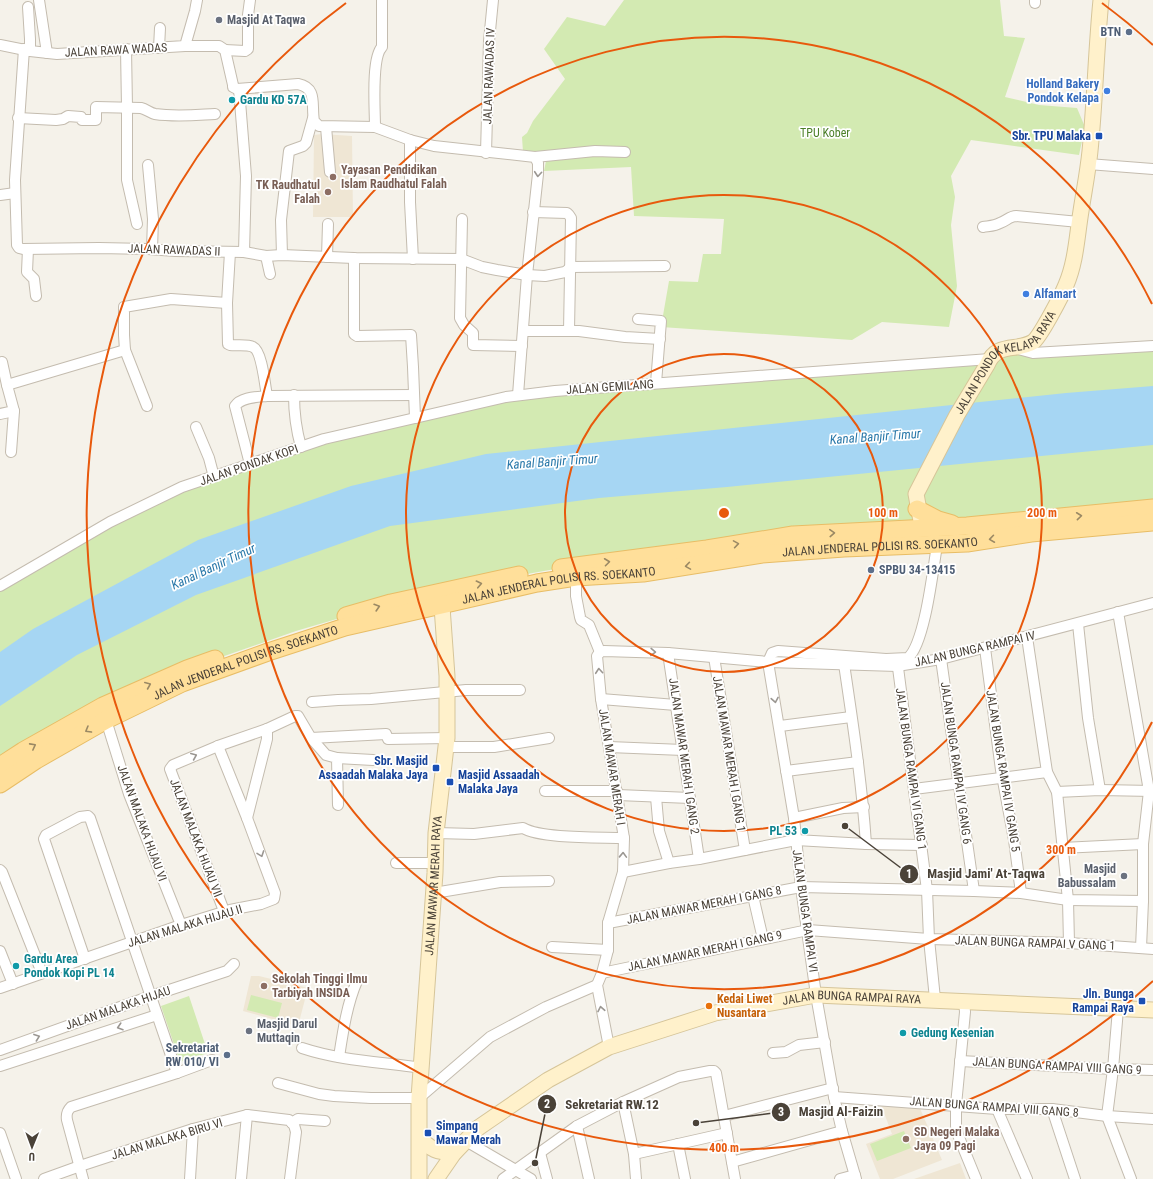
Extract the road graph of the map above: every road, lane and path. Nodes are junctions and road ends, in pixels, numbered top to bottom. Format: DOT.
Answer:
graph roads {
  1 [pos="39,0"];
  2 [pos="197,0"];
  3 [pos="250,0"];
  4 [pos="382,0"];
  5 [pos="493,0"];
  6 [pos="1101,0"];
  7 [pos="28,7"];
  8 [pos="160,28"];
  9 [pos="0,45"];
  10 [pos="185,46"];
  11 [pos="159,48"];
  12 [pos="126,49"];
  13 [pos="27,50"];
  14 [pos="225,50"];
  15 [pos="47,53"];
  16 [pos="239,89"];
  17 [pos="127,108"];
  18 [pos="216,114"];
  19 [pos="18,118"];
  20 [pos="313,118"];
  21 [pos="326,127"];
  22 [pos="375,127"];
  23 [pos="410,140"];
  24 [pos="486,152"];
  25 [pos="625,152"];
  26 [pos="535,157"];
  27 [pos="1088,164"];
  28 [pos="148,165"];
  29 [pos="1153,168"];
  30 [pos="330,172"];
  31 [pos="15,193"];
  32 [pos="0,195"];
  33 [pos="533,212"];
  34 [pos="462,219"];
  35 [pos="1079,222"];
  36 [pos="137,224"];
  37 [pos="328,224"];
  38 [pos="983,227"];
  39 [pos="28,249"];
  40 [pos="152,249"];
  41 [pos="230,252"];
  42 [pos="244,252"];
  43 [pos="282,255"];
  44 [pos="266,256"];
  45 [pos="327,257"];
  46 [pos="354,258"];
  47 [pos="413,259"];
  48 [pos="461,259"];
  49 [pos="665,266"];
  50 [pos="570,268"];
  51 [pos="270,274"];
  52 [pos="527,275"];
  53 [pos="36,296"];
  54 [pos="227,303"];
  55 [pos="638,319"];
  56 [pos="524,331"];
  57 [pos="569,331"];
  58 [pos="660,339"];
  59 [pos="522,346"];
  60 [pos="1153,346"];
  61 [pos="1011,347"];
  62 [pos="125,350"];
  63 [pos="2,362"];
  64 [pos="988,362"];
  65 [pos="656,383"];
  66 [pos="7,385"];
  67 [pos="294,395"];
  68 [pos="414,395"];
  69 [pos="518,395"];
  70 [pos="267,396"];
  71 [pos="147,406"];
  72 [pos="14,411"];
  73 [pos="0,414"];
  74 [pos="414,418"];
  75 [pos="196,427"];
  76 [pos="301,447"];
  77 [pos="11,452"];
  78 [pos="250,464"];
  79 [pos="214,477"];
  80 [pos="917,502"];
  81 [pos="1153,508"];
  82 [pos="1153,522"];
  83 [pos="967,526"];
  84 [pos="924,528"];
  85 [pos="793,535"];
  86 [pos="937,545"];
  87 [pos="796,551"];
  88 [pos="576,577"];
  89 [pos="0,586"];
  90 [pos="441,599"];
  91 [pos="1153,603"];
  92 [pos="1118,612"];
  93 [pos="1078,624"];
  94 [pos="1027,637"];
  95 [pos="985,648"];
  96 [pos="600,652"];
  97 [pos="668,653"];
  98 [pos="714,657"];
  99 [pos="941,659"];
  100 [pos="768,662"];
  101 [pos="897,662"];
  102 [pos="844,664"];
  103 [pos="520,690"];
  104 [pos="446,692"];
  105 [pos="601,699"];
  106 [pos="312,702"];
  107 [pos="676,705"];
  108 [pos="104,713"];
  109 [pos="852,717"];
  110 [pos="780,726"];
  111 [pos="267,729"];
  112 [pos="311,738"];
  113 [pos="549,738"];
  114 [pos="446,743"];
  115 [pos="218,746"];
  116 [pos="610,747"];
  117 [pos="683,750"];
  118 [pos="336,758"];
  119 [pos="372,760"];
  120 [pos="858,762"];
  121 [pos="0,766"];
  122 [pos="786,771"];
  123 [pos="1047,772"];
  124 [pos="1003,778"];
  125 [pos="0,784"];
  126 [pos="959,784"];
  127 [pos="914,789"];
  128 [pos="1100,790"];
  129 [pos="545,791"];
  130 [pos="1151,791"];
  131 [pos="1057,792"];
  132 [pos="617,793"];
  133 [pos="656,797"];
  134 [pos="690,798"];
  135 [pos="338,805"];
  136 [pos="864,807"];
  137 [pos="247,818"];
  138 [pos="794,818"];
  139 [pos="436,833"];
  140 [pos="624,838"];
  141 [pos="796,840"];
  142 [pos="866,844"];
  143 [pos="1143,844"];
  144 [pos="922,845"];
  145 [pos="1062,848"];
  146 [pos="745,850"];
  147 [pos="699,859"];
  148 [pos="396,862"];
  149 [pos="435,862"];
  150 [pos="669,863"];
  151 [pos="0,870"];
  152 [pos="623,872"];
  153 [pos="549,881"];
  154 [pos="801,887"];
  155 [pos="927,890"];
  156 [pos="974,891"];
  157 [pos="434,893"];
  158 [pos="1022,893"];
  159 [pos="753,896"];
  160 [pos="1068,900"];
  161 [pos="1143,900"];
  162 [pos="224,911"];
  163 [pos="608,924"];
  164 [pos="181,925"];
  165 [pos="808,930"];
  166 [pos="763,939"];
  167 [pos="929,939"];
  168 [pos="131,942"];
  169 [pos="1070,943"];
  170 [pos="552,947"];
  171 [pos="1141,948"];
  172 [pos="1153,949"];
  173 [pos="608,950"];
  174 [pos="0,951"];
  175 [pos="85,959"];
  176 [pos="234,964"];
  177 [pos="42,973"];
  178 [pos="602,973"];
  179 [pos="357,981"];
  180 [pos="13,984"];
  181 [pos="597,985"];
  182 [pos="0,988"];
  183 [pos="816,995"];
  184 [pos="151,996"];
  185 [pos="935,999"];
  186 [pos="964,1001"];
  187 [pos="1118,1009"];
  188 [pos="1153,1010"];
  189 [pos="157,1015"];
  190 [pos="67,1026"];
  191 [pos="74,1042"];
  192 [pos="824,1042"];
  193 [pos="609,1047"];
  194 [pos="302,1048"];
  195 [pos="0,1050"];
  196 [pos="773,1053"];
  197 [pos="339,1057"];
  198 [pos="212,1060"];
  199 [pos="960,1061"];
  200 [pos="0,1066"];
  201 [pos="422,1068"];
  202 [pos="1113,1069"];
  203 [pos="1153,1070"];
  204 [pos="177,1073"];
  205 [pos="278,1083"];
  206 [pos="833,1092"];
  207 [pos="419,1098"];
  208 [pos="623,1102"];
  209 [pos="956,1105"];
  210 [pos="997,1108"];
  211 [pos="1052,1109"];
  212 [pos="247,1115"];
  213 [pos="724,1116"];
  214 [pos="1106,1116"];
  215 [pos="1153,1119"];
  216 [pos="325,1121"];
  217 [pos="292,1122"];
  218 [pos="577,1126"];
  219 [pos="193,1129"];
  220 [pos="842,1131"];
  221 [pos="727,1133"];
  222 [pos="0,1134"];
  223 [pos="420,1138"];
  224 [pos="466,1141"];
  225 [pos="678,1144"];
  226 [pos="454,1153"];
  227 [pos="540,1153"];
  228 [pos="634,1154"];
  229 [pos="732,1162"];
  230 [pos="80,1166"];
  231 [pos="514,1170"];
  232 [pos="856,1177"];
  233 [pos="16,1179"];
  234 [pos="44,1179"];
  235 [pos="83,1179"];
  236 [pos="190,1179"];
  237 [pos="241,1179"];
  238 [pos="290,1179"];
  239 [pos="419,1179"];
  240 [pos="436,1179"];
  241 [pos="503,1179"];
  242 [pos="531,1179"];
  243 [pos="547,1179"];
  244 [pos="589,1179"];
  245 [pos="636,1179"];
  246 [pos="685,1179"];
  247 [pos="735,1179"];
  248 [pos="840,1179"];
  249 [pos="976,1179"];
  250 [pos="1026,1179"];
  251 [pos="1075,1179"];
  252 [pos="1131,1179"];
  1 -- 15 [label="street"];
  2 -- 10 [label="street, JALAN RAWA WADAS"];
  3 -- 14 [label="street"];
  4 -- 22 [label="street"];
  5 -- 24 [label="street, JALAN RAWADAS IV"];
  6 -- 27 [label="street, JALAN PONDOK KELAPA RAYA"];
  7 -- 13 [label="street"];
  8 -- 11 [label="street"];
  9 -- 13 [label="street, JALAN RAWA WADAS"];
  10 -- 11 [label="street, JALAN RAWA WADAS"];
  10 -- 14 [label="street"];
  11 -- 12 [label="street, JALAN RAWA WADAS"];
  12 -- 15 [label="street, JALAN RAWA WADAS"];
  12 -- 17 [label="street"];
  13 -- 15 [label="street, JALAN RAWA WADAS"];
  13 -- 19 [label="street"];
  14 -- 16 [label="street"];
  16 -- 20 [label="street"];
  16 -- 42 [label="street"];
  17 -- 18 [label="street"];
  17 -- 19 [label="street"];
  17 -- 36 [label="street"];
  19 -- 31 [label="street"];
  20 -- 21 [label="street"];
  20 -- 43 [label="street"];
  21 -- 22 [label="street"];
  21 -- 30 [label="street"];
  22 -- 23 [label="street"];
  23 -- 24 [label="street"];
  23 -- 47 [label="street"];
  24 -- 26 [label="street"];
  25 -- 26 [label="street"];
  26 -- 33 [label="street, one-way"];
  27 -- 29 [label="street"];
  27 -- 35 [label="street, JALAN PONDOK KELAPA RAYA"];
  28 -- 40 [label="street"];
  31 -- 32 [label="street"];
  31 -- 39 [label="street"];
  33 -- 50 [label="street"];
  33 -- 52 [label="street"];
  34 -- 48 [label="street"];
  35 -- 38 [label="street"];
  35 -- 61 [label="street, JALAN PONDOK KELAPA RAYA"];
  37 -- 45 [label="street"];
  39 -- 40 [label="street, JALAN RAWADAS II"];
  39 -- 53 [label="street"];
  40 -- 41 [label="street, JALAN RAWADAS II"];
  41 -- 42 [label="street, JALAN RAWADAS II"];
  41 -- 54 [label="street"];
  42 -- 44 [label="street, JALAN RAWADAS II"];
  43 -- 44 [label="street, JALAN RAWADAS II"];
  43 -- 45 [label="street, JALAN RAWADAS II"];
  44 -- 51 [label="street"];
  45 -- 46 [label="street, JALAN RAWADAS II"];
  46 -- 47 [label="street, JALAN RAWADAS II"];
  46 -- 68 [label="street"];
  47 -- 48 [label="street, JALAN RAWADAS II"];
  48 -- 52 [label="street, JALAN RAWADAS II"];
  48 -- 59 [label="street"];
  49 -- 50 [label="street, JALAN RAWADAS II"];
  50 -- 52 [label="street, JALAN RAWADAS II"];
  50 -- 57 [label="street"];
  52 -- 56 [label="street"];
  54 -- 62 [label="street"];
  54 -- 70 [label="street"];
  55 -- 58 [label="street"];
  56 -- 57 [label="street"];
  56 -- 59 [label="street"];
  57 -- 58 [label="street"];
  58 -- 65 [label="street"];
  59 -- 69 [label="street"];
  60 -- 61 [label="street"];
  61 -- 64 [label="street, JALAN PONDOK KELAPA RAYA"];
  62 -- 66 [label="street"];
  62 -- 71 [label="street"];
  63 -- 66 [label="street"];
  64 -- 65 [label="street, JALAN GEMILANG"];
  64 -- 80 [label="street, JALAN PONDOK KELAPA RAYA"];
  65 -- 69 [label="street, JALAN GEMILANG"];
  66 -- 72 [label="street"];
  67 -- 68 [label="street"];
  67 -- 70 [label="street"];
  67 -- 76 [label="street"];
  68 -- 74 [label="street"];
  69 -- 74 [label="street, JALAN PONDAK KOPI"];
  70 -- 78 [label="street"];
  72 -- 73 [label="street"];
  72 -- 77 [label="street"];
  74 -- 76 [label="street, JALAN PONDAK KOPI"];
  75 -- 79 [label="street"];
  76 -- 78 [label="street, JALAN PONDAK KOPI"];
  78 -- 79 [label="street, JALAN PONDAK KOPI"];
  79 -- 89 [label="street, JALAN PONDAK KOPI"];
  80 -- 83 [label="main road"];
  80 -- 84 [label="street"];
  83 -- 81 [label="main road, JALAN JENDERAL POLISI RS. SOEKANTO, one-way"];
  82 -- 86 [label="main road, JALAN JENDERAL POLISI RS. SOEKANTO, one-way"];
  83 -- 84 [label="main road, JALAN JENDERAL POLISI RS. SOEKANTO"];
  85 -- 84 [label="main road, JALAN JENDERAL POLISI RS. SOEKANTO, one-way"];
  84 -- 86 [label="street"];
  85 -- 87 [label="main road"];
  90 -- 85 [label="main road, JALAN JENDERAL POLISI RS. SOEKANTO, one-way"];
  86 -- 87 [label="main road, JALAN JENDERAL POLISI RS. SOEKANTO"];
  86 -- 101 [label="street, JALAN BUNGA RAMPAI IV"];
  87 -- 88 [label="main road, JALAN JENDERAL POLISI RS. SOEKANTO, one-way"];
  88 -- 90 [label="main road, JALAN JENDERAL POLISI RS. SOEKANTO"];
  88 -- 96 [label="street"];
  90 -- 104 [label="street, JALAN MAWAR MERAH RAYA"];
  90 -- 108 [label="main road, JALAN JENDERAL POLISI RS. SOEKANTO"];
  91 -- 92 [label="street, JALAN BUNGA RAMPAI IV"];
  92 -- 93 [label="street, JALAN BUNGA RAMPAI IV"];
  92 -- 130 [label="street"];
  93 -- 94 [label="street, JALAN BUNGA RAMPAI IV"];
  93 -- 128 [label="street"];
  94 -- 95 [label="street, JALAN BUNGA RAMPAI IV"];
  94 -- 123 [label="street"];
  95 -- 99 [label="street, JALAN BUNGA RAMPAI IV"];
  95 -- 124 [label="street, JALAN BUNGA RAMPAI IV GANG 5"];
  96 -- 97 [label="street, one-way"];
  105 -- 96 [label="street, JALAN MAWAR MERAH I, one-way"];
  97 -- 98 [label="street"];
  97 -- 107 [label="street, JALAN MAWAR MERAH I GANG 2"];
  98 -- 100 [label="street"];
  98 -- 146 [label="street, JALAN MAWAR MERAH I GANG 1"];
  99 -- 101 [label="street, JALAN BUNGA RAMPAI IV"];
  99 -- 126 [label="street, JALAN BUNGA RAMPAI IV GANG 6"];
  100 -- 101 [label="street, JALAN BUNGA RAMPAI IV"];
  100 -- 102 [label="street, JALAN BUNGA RAMPAI IV"];
  100 -- 110 [label="street, JALAN BUNGA RAMPAI VI, one-way"];
  101 -- 102 [label="street, JALAN BUNGA RAMPAI IV"];
  101 -- 127 [label="street, JALAN BUNGA RAMPAI VI GANG 1"];
  102 -- 109 [label="street"];
  103 -- 104 [label="street"];
  104 -- 106 [label="street"];
  104 -- 114 [label="street, JALAN MAWAR MERAH RAYA"];
  105 -- 107 [label="street"];
  105 -- 116 [label="street, JALAN MAWAR MERAH I"];
  107 -- 117 [label="street, JALAN MAWAR MERAH I GANG 2"];
  121 -- 108 [label="main road, JALAN JENDERAL POLISI RS. SOEKANTO, one-way"];
  108 -- 125 [label="main road, JALAN JENDERAL POLISI RS. SOEKANTO, one-way"];
  108 -- 164 [label="street, JALAN MALAKA HIJAU VI"];
  109 -- 110 [label="street"];
  109 -- 120 [label="street"];
  110 -- 122 [label="street, JALAN BUNGA RAMPAI VI"];
  111 -- 112 [label="street"];
  111 -- 115 [label="street"];
  111 -- 137 [label="street"];
  112 -- 114 [label="street"];
  112 -- 118 [label="street"];
  113 -- 114 [label="street"];
  114 -- 139 [label="street, JALAN MAWAR MERAH RAYA"];
  115 -- 137 [label="street"];
  162 -- 115 [label="street, JALAN MALAKA HIJAU VII, one-way"];
  116 -- 117 [label="street"];
  116 -- 132 [label="street, JALAN MAWAR MERAH I"];
  117 -- 134 [label="street, JALAN MAWAR MERAH I GANG 2"];
  118 -- 119 [label="street"];
  118 -- 135 [label="street"];
  120 -- 122 [label="street"];
  120 -- 136 [label="street"];
  122 -- 138 [label="street, JALAN BUNGA RAMPAI VI"];
  123 -- 124 [label="street"];
  123 -- 131 [label="street"];
  124 -- 126 [label="street"];
  124 -- 158 [label="street, JALAN BUNGA RAMPAI IV GANG 5"];
  126 -- 127 [label="street"];
  126 -- 156 [label="street, JALAN BUNGA RAMPAI IV GANG 6"];
  127 -- 144 [label="street, JALAN BUNGA RAMPAI VI GANG 1"];
  128 -- 130 [label="street"];
  128 -- 131 [label="street"];
  129 -- 132 [label="street"];
  130 -- 143 [label="street"];
  131 -- 145 [label="street"];
  132 -- 133 [label="street"];
  132 -- 140 [label="street, JALAN MAWAR MERAH I"];
  133 -- 134 [label="street"];
  133 -- 150 [label="street"];
  134 -- 147 [label="street, JALAN MAWAR MERAH I GANG 2"];
  136 -- 138 [label="street"];
  136 -- 142 [label="street"];
  137 -- 162 [label="street, JALAN MALAKA HIJAU II, one-way"];
  138 -- 141 [label="street, JALAN BUNGA RAMPAI VI"];
  139 -- 140 [label="street"];
  139 -- 149 [label="street, JALAN MAWAR MERAH RAYA"];
  152 -- 140 [label="street, JALAN MAWAR MERAH I, one-way"];
  141 -- 142 [label="street"];
  141 -- 146 [label="street"];
  141 -- 154 [label="street, JALAN BUNGA RAMPAI VI"];
  142 -- 144 [label="street"];
  143 -- 145 [label="street"];
  143 -- 161 [label="street"];
  144 -- 155 [label="street, JALAN BUNGA RAMPAI VI GANG 1"];
  145 -- 160 [label="street"];
  146 -- 147 [label="street"];
  147 -- 150 [label="street"];
  148 -- 149 [label="street"];
  149 -- 157 [label="street, JALAN MAWAR MERAH RAYA"];
  150 -- 152 [label="street"];
  151 -- 177 [label="street"];
  152 -- 163 [label="street, JALAN MAWAR MERAH I"];
  153 -- 157 [label="street"];
  154 -- 155 [label="street, JALAN MAWAR MERAH I GANG 8"];
  154 -- 159 [label="street, JALAN MAWAR MERAH I GANG 8"];
  154 -- 165 [label="street, JALAN BUNGA RAMPAI VI"];
  155 -- 156 [label="street, JALAN MAWAR MERAH I GANG 8"];
  155 -- 167 [label="street, JALAN BUNGA RAMPAI VI GANG 1"];
  156 -- 158 [label="street, JALAN MAWAR MERAH I GANG 8"];
  157 -- 201 [label="street, JALAN MAWAR MERAH RAYA"];
  158 -- 160 [label="street, JALAN MAWAR MERAH I GANG 8"];
  159 -- 163 [label="street, JALAN MAWAR MERAH I GANG 8"];
  159 -- 166 [label="street"];
  160 -- 161 [label="street, JALAN MAWAR MERAH I GANG 8"];
  160 -- 169 [label="street"];
  161 -- 171 [label="street"];
  162 -- 164 [label="street, JALAN MALAKA HIJAU II"];
  163 -- 173 [label="street, JALAN MAWAR MERAH I"];
  164 -- 168 [label="street, JALAN MALAKA HIJAU II"];
  165 -- 166 [label="street, JALAN MAWAR MERAH I GANG 9"];
  165 -- 167 [label="street, JALAN MAWAR MERAH I GANG 9"];
  165 -- 183 [label="street, JALAN BUNGA RAMPAI VI"];
  166 -- 178 [label="street, JALAN MAWAR MERAH I GANG 9"];
  167 -- 169 [label="street, JALAN BUNGA RAMPAI V GANG 1"];
  167 -- 185 [label="street, JALAN BUNGA RAMPAI VI GANG 1"];
  168 -- 175 [label="street, JALAN MALAKA HIJAU II"];
  168 -- 175 [label="street"];
  168 -- 184 [label="street"];
  169 -- 171 [label="street, JALAN BUNGA RAMPAI V GANG 1"];
  170 -- 173 [label="street"];
  171 -- 172 [label="street, JALAN BUNGA RAMPAI V GANG 1"];
  173 -- 178 [label="street, JALAN MAWAR MERAH I"];
  174 -- 180 [label="street"];
  175 -- 177 [label="street, JALAN MALAKA HIJAU II"];
  176 -- 184 [label="street, JALAN MALAKA HIJAU"];
  177 -- 180 [label="street, JALAN MALAKA HIJAU II"];
  178 -- 181 [label="street, JALAN MAWAR MERAH I"];
  179 -- 197 [label="street"];
  180 -- 182 [label="street, JALAN MALAKA HIJAU II"];
  193 -- 181 [label="street, one-way"];
  181 -- 207 [label="street"];
  183 -- 185 [label="street, JALAN BUNGA RAMPAI RAYA"];
  183 -- 192 [label="street, JALAN BUNGA RAMPAI VI"];
  183 -- 193 [label="street, JALAN BUNGA RAMPAI RAYA"];
  184 -- 189 [label="street"];
  184 -- 190 [label="street, JALAN MALAKA HIJAU"];
  185 -- 186 [label="street, JALAN BUNGA RAMPAI RAYA"];
  186 -- 187 [label="street, JALAN BUNGA RAMPAI RAYA"];
  186 -- 199 [label="street"];
  187 -- 188 [label="street, JALAN BUNGA RAMPAI RAYA"];
  187 -- 202 [label="street"];
  189 -- 191 [label="street, JALAN MALAKA HIJAU, one-way"];
  189 -- 204 [label="street"];
  190 -- 191 [label="street"];
  195 -- 190 [label="street, JALAN MALAKA HIJAU, one-way"];
  191 -- 200 [label="street, JALAN MALAKA HIJAU"];
  192 -- 196 [label="street"];
  192 -- 206 [label="street, JALAN BUNGA RAMPAI VI"];
  193 -- 224 [label="street, JALAN BUNGA RAMPAI RAYA"];
  194 -- 197 [label="street"];
  197 -- 201 [label="street"];
  198 -- 204 [label="street"];
  199 -- 202 [label="street, JALAN BUNGA RAMPAI VIII GANG 9"];
  199 -- 209 [label="street"];
  201 -- 207 [label="street, JALAN MAWAR MERAH RAYA"];
  202 -- 203 [label="street, JALAN BUNGA RAMPAI VIII GANG 9"];
  202 -- 214 [label="street"];
  204 -- 230 [label="street"];
  205 -- 207 [label="street"];
  206 -- 209 [label="street, JALAN BUNGA RAMPAI VIII GANG 8"];
  206 -- 213 [label="street, JALAN BUNGA RAMPAI VIII GANG 8"];
  206 -- 220 [label="street, JALAN BUNGA RAMPAI VI"];
  207 -- 223 [label="street, JALAN MAWAR MERAH RAYA"];
  208 -- 213 [label="street"];
  208 -- 218 [label="street"];
  208 -- 228 [label="street"];
  209 -- 210 [label="street, JALAN BUNGA RAMPAI VIII GANG 8"];
  209 -- 249 [label="street"];
  210 -- 211 [label="street, JALAN BUNGA RAMPAI VIII GANG 8"];
  210 -- 250 [label="street"];
  211 -- 214 [label="street, JALAN BUNGA RAMPAI VIII GANG 8"];
  211 -- 251 [label="street"];
  212 -- 217 [label="street, JALAN MALAKA BIRU VI"];
  212 -- 219 [label="street, JALAN MALAKA BIRU VI"];
  212 -- 237 [label="street"];
  213 -- 221 [label="street"];
  214 -- 215 [label="street, JALAN BUNGA RAMPAI VIII GANG 8"];
  214 -- 252 [label="street"];
  216 -- 217 [label="street, JALAN MALAKA BIRU VI"];
  217 -- 238 [label="street"];
  218 -- 227 [label="street"];
  218 -- 244 [label="street"];
  219 -- 230 [label="street, JALAN MALAKA BIRU VI"];
  219 -- 236 [label="street"];
  220 -- 229 [label="street"];
  220 -- 232 [label="street, JALAN BUNGA RAMPAI VI"];
  221 -- 225 [label="street"];
  221 -- 229 [label="street"];
  222 -- 233 [label="street"];
  223 -- 226 [label="street"];
  223 -- 239 [label="street, JALAN MAWAR MERAH RAYA"];
  224 -- 226 [label="street, JALAN BUNGA RAMPAI RAYA"];
  224 -- 231 [label="street"];
  225 -- 228 [label="street"];
  225 -- 246 [label="street"];
  226 -- 240 [label="street, JALAN BUNGA RAMPAI RAYA"];
  227 -- 231 [label="street"];
  227 -- 243 [label="street"];
  228 -- 245 [label="street"];
  229 -- 247 [label="street"];
  230 -- 234 [label="street, JALAN MALAKA BIRU VI"];
  230 -- 235 [label="street"];
  231 -- 241 [label="street"];
  231 -- 242 [label="street"];
  232 -- 248 [label="street"];
}
